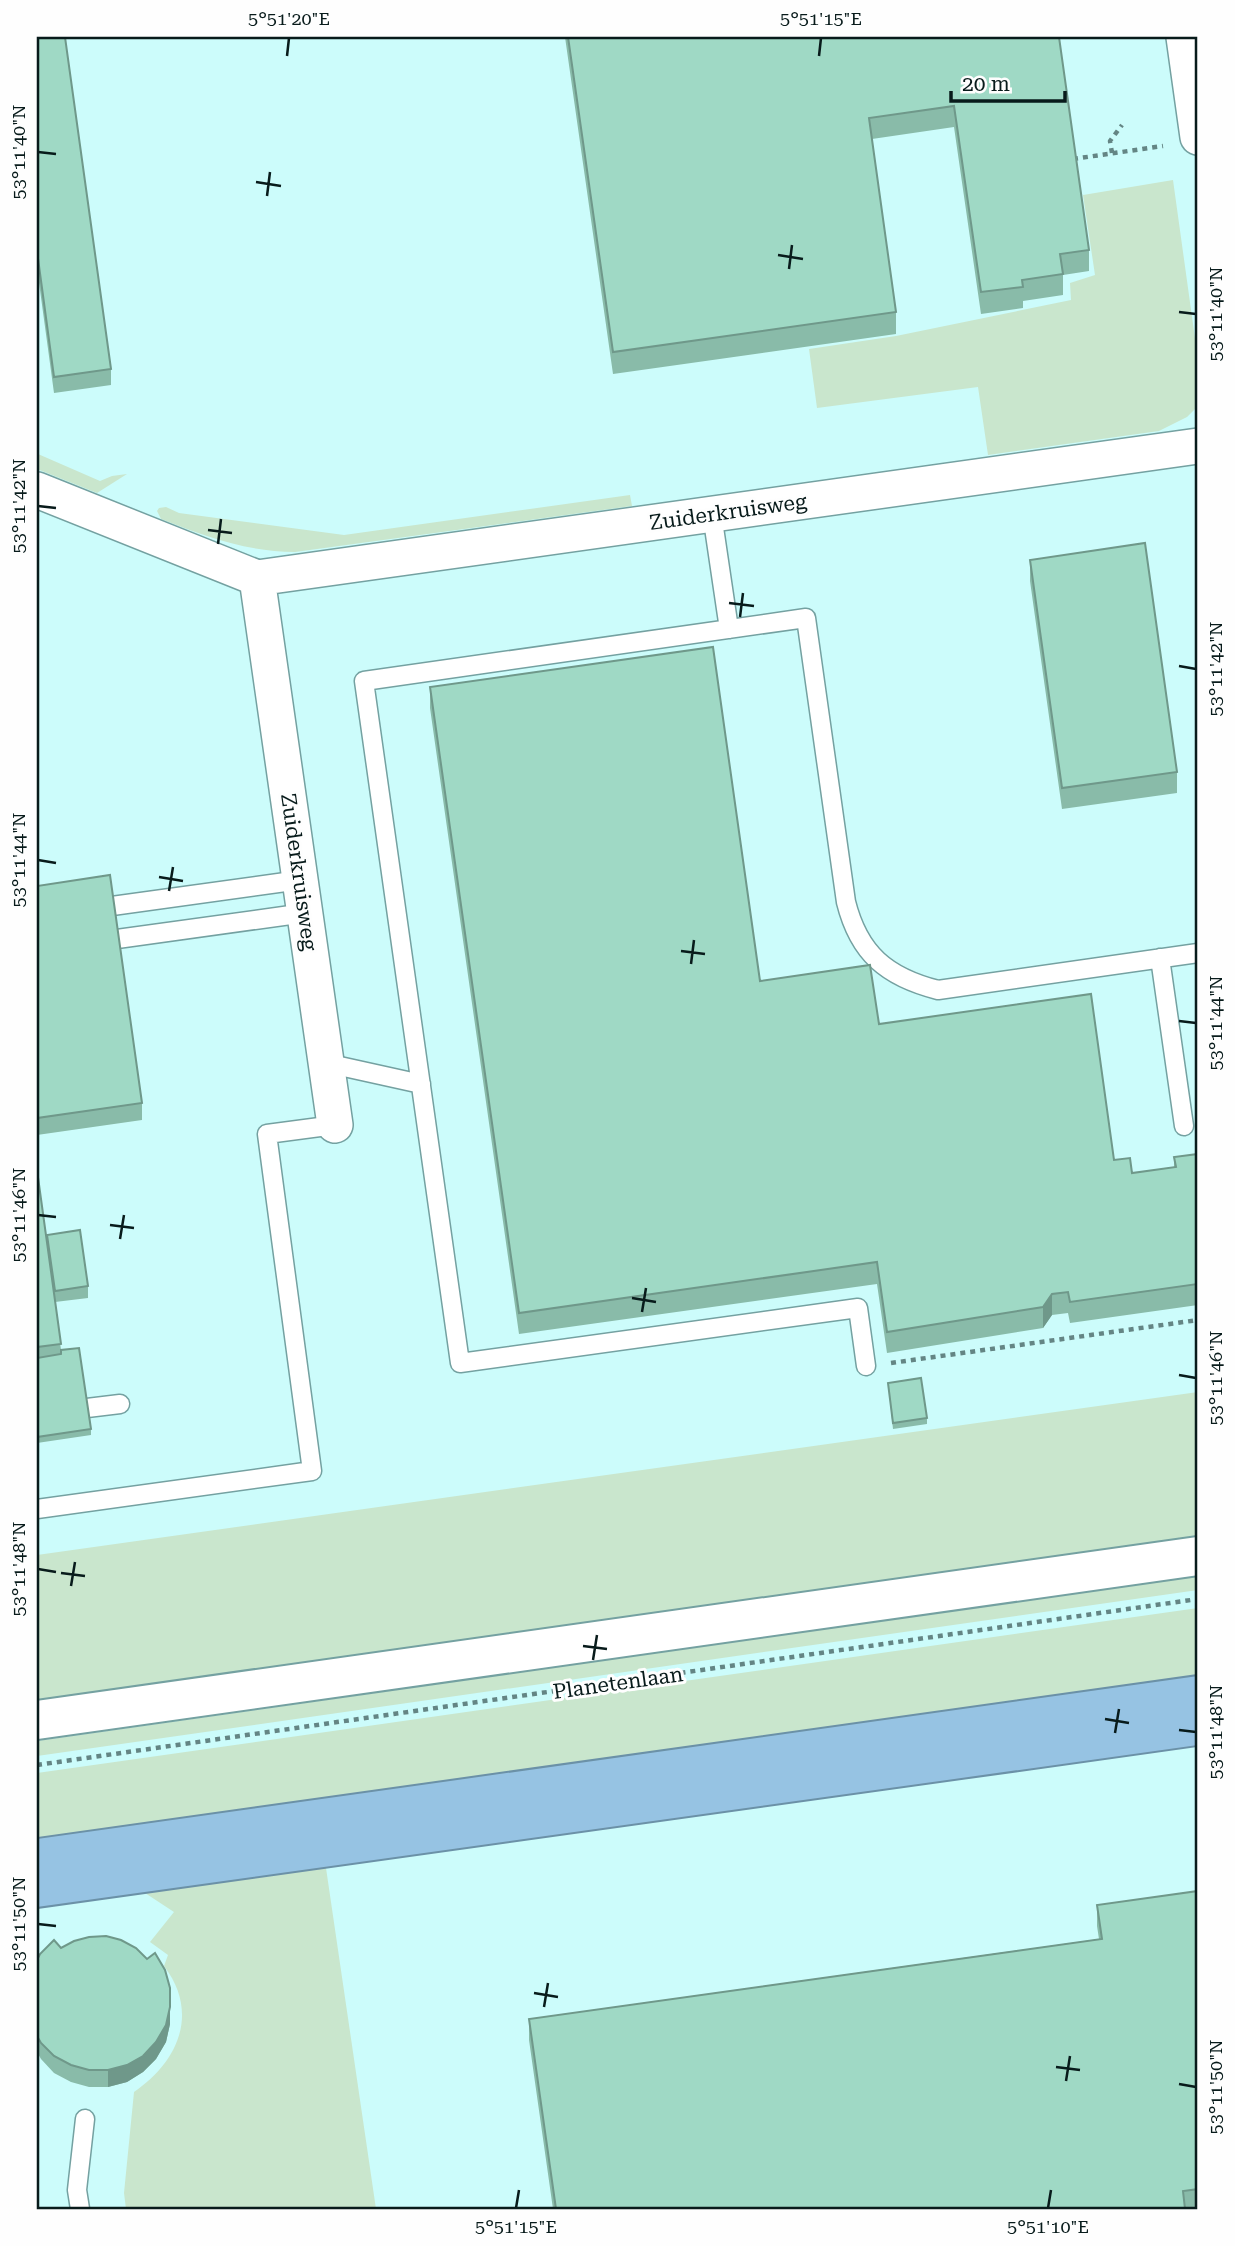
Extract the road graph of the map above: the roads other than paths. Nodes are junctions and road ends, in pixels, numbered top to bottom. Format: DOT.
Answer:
graph roads {
  1 [pos="1184,37"];
  2 [pos="1186,141"];
  3 [pos="1198,446"];
  4 [pos="37,490"];
  5 [pos="712,514"];
  6 [pos="257,578"];
  7 [pos="729,629"];
  8 [pos="300,880"];
  9 [pos="112,906"];
  10 [pos="304,914"];
  11 [pos="117,939"];
  12 [pos="1198,953"];
  13 [pos="1160,958"];
  14 [pos="326,1062"];
  15 [pos="421,1084"];
  16 [pos="335,1125"];
  17 [pos="1184,1126"];
  18 [pos="866,1366"];
  19 [pos="120,1404"];
  20 [pos="87,1408"];
  21 [pos="37,1509"];
  22 [pos="1198,1556"];
  23 [pos="37,1720"];
  24 [pos="85,2119"];
  25 [pos="79,2209"];
  1 -- 2 [label="street"];
  3 -- 5 [label="street, Zuiderkruisweg"];
  4 -- 6 [label="street, Zuiderkruisweg"];
  5 -- 6 [label="street, Zuiderkruisweg"];
  5 -- 7 [label="lane"];
  6 -- 8 [label="street, Zuiderkruisweg"];
  7 -- 13 [label="lane"];
  7 -- 15 [label="lane"];
  8 -- 9 [label="lane"];
  8 -- 10 [label="street, Zuiderkruisweg"];
  10 -- 11 [label="lane"];
  10 -- 14 [label="street, Zuiderkruisweg"];
  12 -- 13 [label="lane"];
  13 -- 17 [label="lane"];
  14 -- 15 [label="lane"];
  14 -- 16 [label="street, Zuiderkruisweg"];
  15 -- 18 [label="lane"];
  16 -- 21 [label="lane"];
  19 -- 20 [label="lane"];
  22 -- 23 [label="street"];
  24 -- 25 [label="lane"];
}
